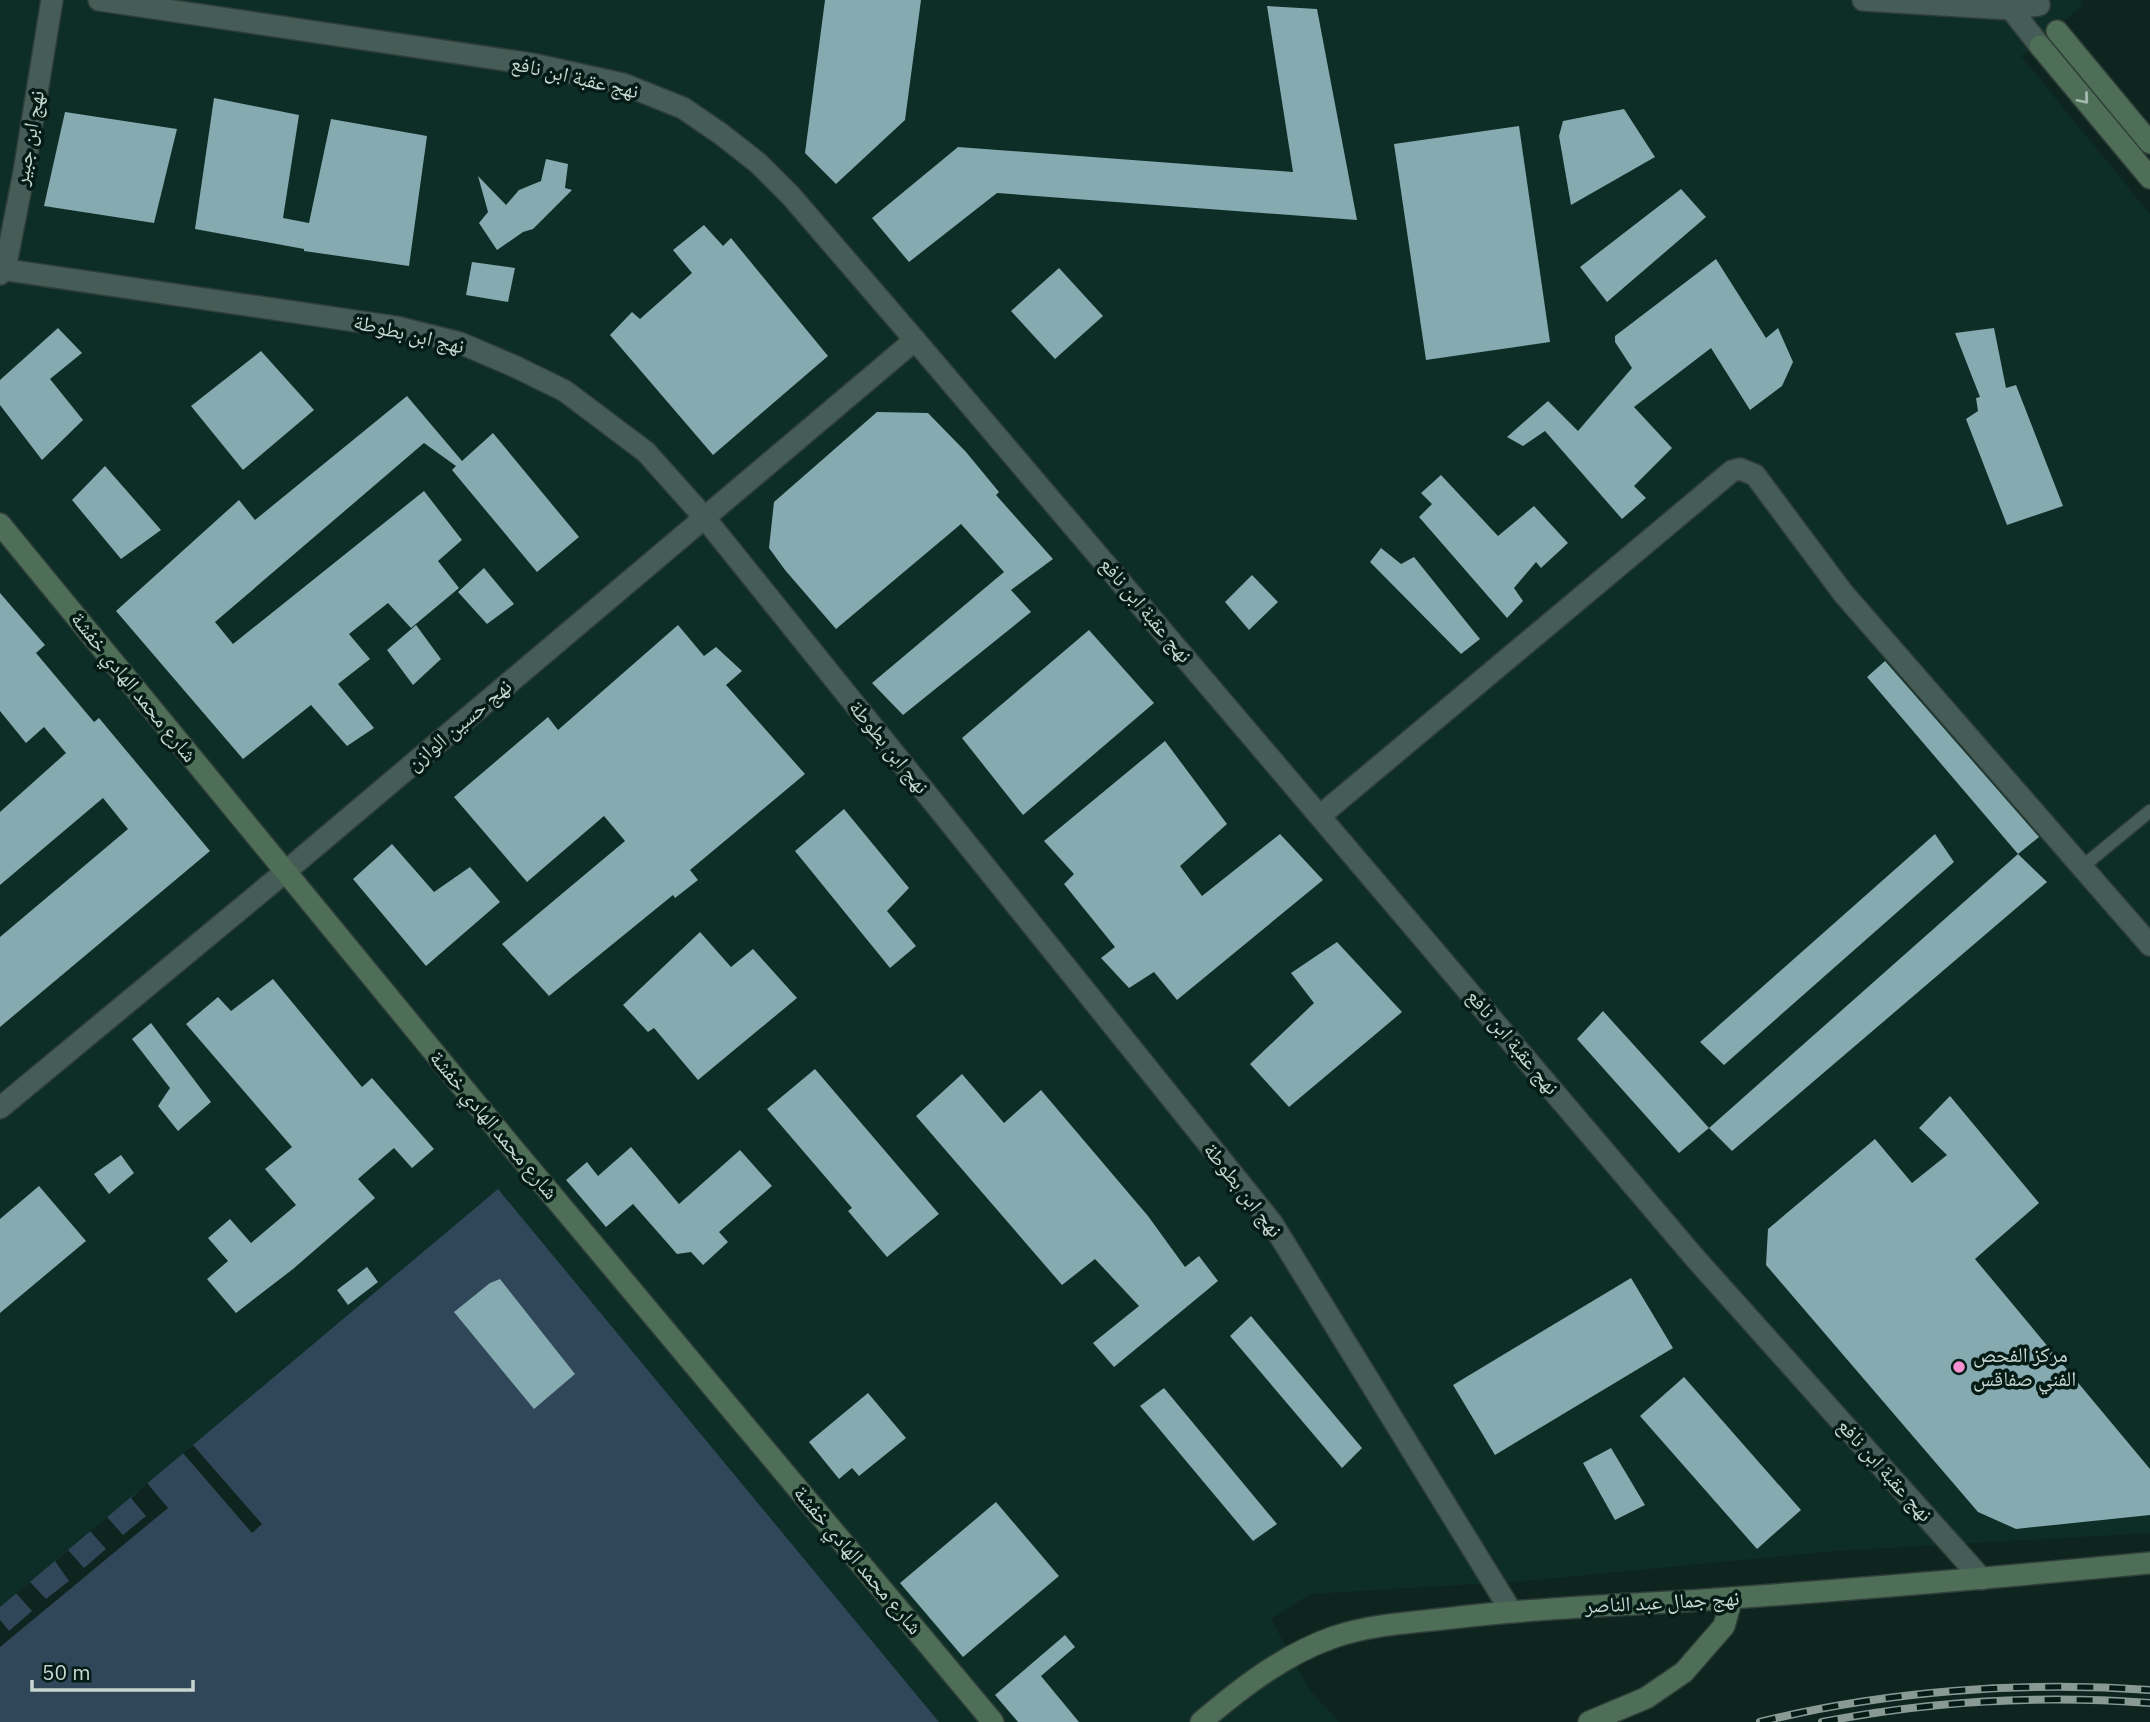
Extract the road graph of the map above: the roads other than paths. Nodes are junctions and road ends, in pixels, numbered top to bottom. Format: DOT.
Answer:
graph roads {
  1 [pos="52,0"];
  2 [pos="99,0"];
  3 [pos="1864,0"];
  4 [pos="2038,2"];
  5 [pos="2006,4"];
  6 [pos="2150,143"];
  7 [pos="2150,178"];
  8 [pos="2,271"];
  9 [pos="915,340"];
  10 [pos="704,517"];
  11 [pos="0,524"];
  12 [pos="2150,811"];
  13 [pos="1321,816"];
  14 [pos="2082,867"];
  15 [pos="285,872"];
  16 [pos="2150,945"];
  17 [pos="0,1108"];
  18 [pos="2150,1563"];
  19 [pos="1982,1579"];
  20 [pos="1732,1598"];
  21 [pos="1511,1611"];
  22 [pos="993,1722"];
  23 [pos="1201,1722"];
  24 [pos="1589,1722"];
  1 -- 8 [label="street, نهج ابن جبير"];
  2 -- 9 [label="street, نهج عقبة ابن نافع"];
  3 -- 5 [label="street"];
  4 -- 5 [label="street"];
  4 -- 6 [label="street"];
  5 -- 7 [label="street, one-way"];
  8 -- 10 [label="street, نهج ابن بطوطة"];
  9 -- 10 [label="street, نهج حسين الوازن"];
  9 -- 13 [label="street, نهج عقبة ابن نافع"];
  10 -- 15 [label="street, نهج حسين الوازن"];
  10 -- 21 [label="street, نهج ابن بطوطة"];
  11 -- 15 [label="street, شارع محمد الهادي خفشة"];
  12 -- 14 [label="lane"];
  13 -- 14 [label="street"];
  13 -- 19 [label="street, نهج عقبة ابن نافع"];
  14 -- 16 [label="street"];
  15 -- 17 [label="street, نهج حسين الوازن"];
  15 -- 22 [label="street, شارع محمد الهادي خفشة"];
  18 -- 19 [label="street, نهج جمال عبد الناصر"];
  19 -- 20 [label="street, نهج جمال عبد الناصر"];
  20 -- 21 [label="street, نهج جمال عبد الناصر"];
  20 -- 24 [label="street"];
  21 -- 23 [label="street, نهج جمال عبد الناصر"];
}
